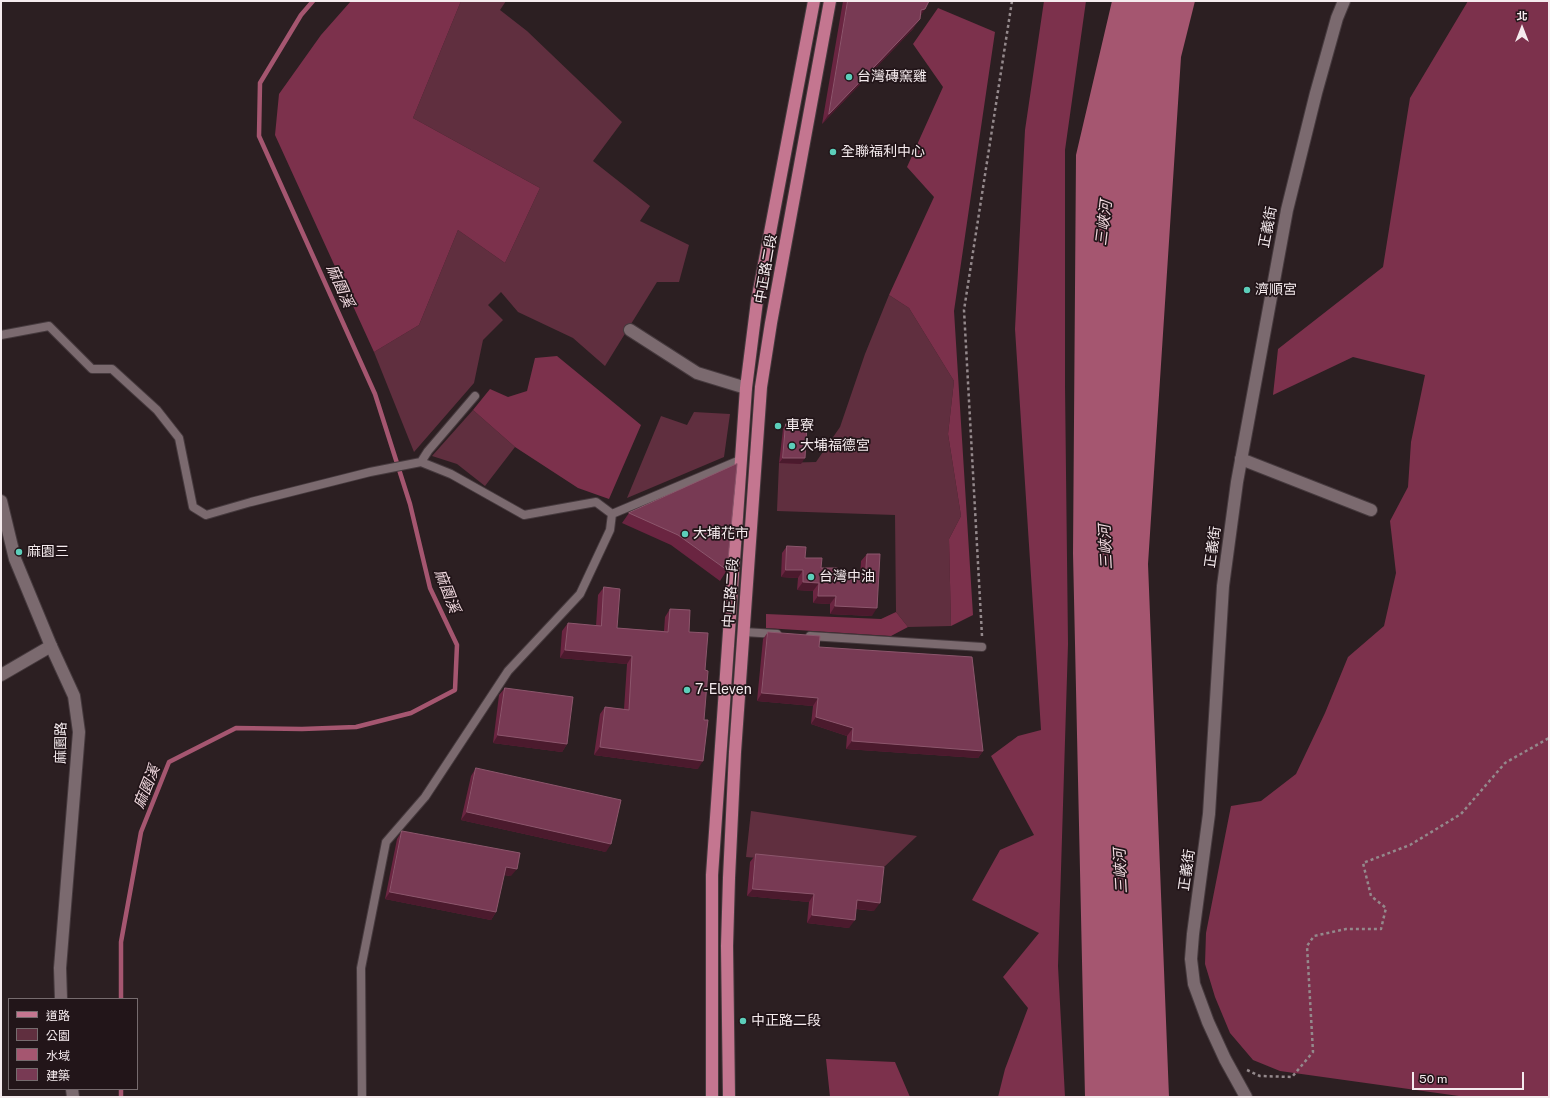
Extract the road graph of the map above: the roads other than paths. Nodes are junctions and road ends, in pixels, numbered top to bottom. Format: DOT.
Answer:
graph roads {
  1 [pos="814,1"];
  2 [pos="830,1"];
  3 [pos="1344,1"];
  4 [pos="630,330"];
  5 [pos="1,335"];
  6 [pos="746,388"];
  7 [pos="475,396"];
  8 [pos="1241,459"];
  9 [pos="740,460"];
  10 [pos="421,462"];
  11 [pos="1,501"];
  12 [pos="1371,510"];
  13 [pos="612,514"];
  14 [pos="744,632"];
  15 [pos="784,635"];
  16 [pos="799,636"];
  17 [pos="51,646"];
  18 [pos="982,647"];
  19 [pos="1,675"];
  20 [pos="61,998"];
  21 [pos="362,1097"];
  22 [pos="712,1097"];
  23 [pos="729,1097"];
  24 [pos="1246,1097"];
  1 -- 6 [label="main road, 中正路二段"];
  2 -- 14 [label="main road, 中正路二段"];
  3 -- 8 [label="street, 正義街"];
  4 -- 6 [label="street"];
  5 -- 10 [label="lane"];
  6 -- 9 [label="main road, 中正路二段"];
  7 -- 10 [label="lane"];
  8 -- 12 [label="street"];
  8 -- 24 [label="street, 正義街"];
  9 -- 13 [label="lane"];
  9 -- 22 [label="main road, 中正路二段"];
  10 -- 13 [label="lane"];
  11 -- 17 [label="street, 麻園路"];
  13 -- 21 [label="lane"];
  14 -- 15 [label="lane"];
  14 -- 23 [label="main road, 中正路二段"];
  16 -- 18 [label="lane"];
  17 -- 19 [label="street"];
  17 -- 20 [label="street, 麻園路"];
}
